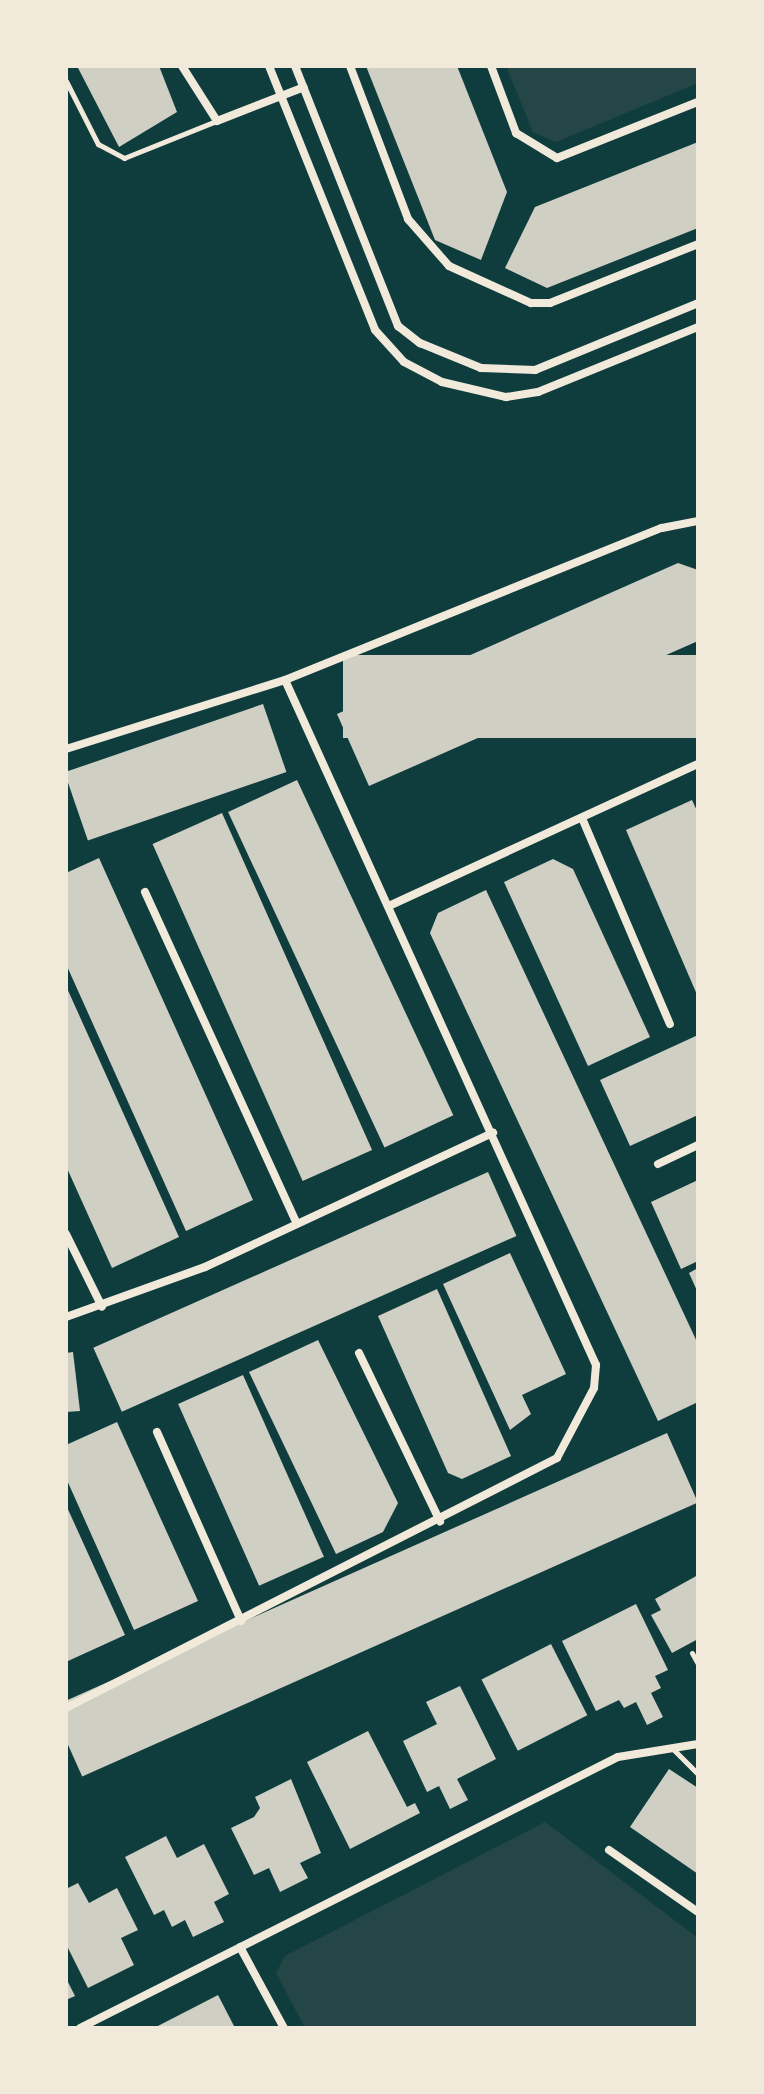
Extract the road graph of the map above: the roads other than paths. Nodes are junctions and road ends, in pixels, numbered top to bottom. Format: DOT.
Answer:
graph roads {
  1 [pos="182,66"];
  2 [pos="269,66"];
  3 [pos="295,66"];
  4 [pos="350,66"];
  5 [pos="491,66"];
  6 [pos="66,81"];
  7 [pos="304,87"];
  8 [pos="283,97"];
  9 [pos="698,102"];
  10 [pos="217,121"];
  11 [pos="698,244"];
  12 [pos="698,303"];
  13 [pos="698,327"];
  14 [pos="698,521"];
  15 [pos="285,680"];
  16 [pos="66,749"];
  17 [pos="698,764"];
  18 [pos="582,818"];
  19 [pos="145,892"];
  20 [pos="391,905"];
  21 [pos="670,1024"];
  22 [pos="493,1133"];
  23 [pos="698,1145"];
  24 [pos="658,1164"];
  25 [pos="297,1224"];
  26 [pos="66,1234"];
  27 [pos="102,1307"];
  28 [pos="66,1317"];
  29 [pos="359,1353"];
  30 [pos="157,1432"];
  31 [pos="440,1521"];
  32 [pos="241,1621"];
  33 [pos="692,1653"];
  34 [pos="698,1664"];
  35 [pos="66,1708"];
  36 [pos="698,1744"];
  37 [pos="671,1747"];
  38 [pos="698,1774"];
  39 [pos="609,1850"];
  40 [pos="698,1912"];
  41 [pos="240,1947"];
  42 [pos="80,2028"];
  43 [pos="284,2028"];
  1 -- 10 [label="street"];
  2 -- 8 [label="street"];
  3 -- 7 [label="street"];
  4 -- 11 [label="street"];
  5 -- 9 [label="street"];
  6 -- 10 [label="lane"];
  7 -- 8 [label="street"];
  7 -- 12 [label="street"];
  8 -- 10 [label="street"];
  8 -- 13 [label="street"];
  14 -- 15 [label="street"];
  15 -- 16 [label="street"];
  15 -- 20 [label="street"];
  17 -- 18 [label="street"];
  18 -- 20 [label="street"];
  18 -- 21 [label="street"];
  19 -- 25 [label="street"];
  20 -- 22 [label="street"];
  22 -- 25 [label="street"];
  22 -- 31 [label="street"];
  23 -- 24 [label="street"];
  25 -- 27 [label="street"];
  26 -- 27 [label="street"];
  27 -- 28 [label="street"];
  29 -- 31 [label="street"];
  30 -- 32 [label="street"];
  31 -- 32 [label="street"];
  32 -- 35 [label="street"];
  33 -- 34 [label="lane"];
  36 -- 37 [label="street"];
  37 -- 38 [label="lane"];
  37 -- 41 [label="street"];
  39 -- 40 [label="street"];
  41 -- 42 [label="street"];
  41 -- 43 [label="street"];
}
